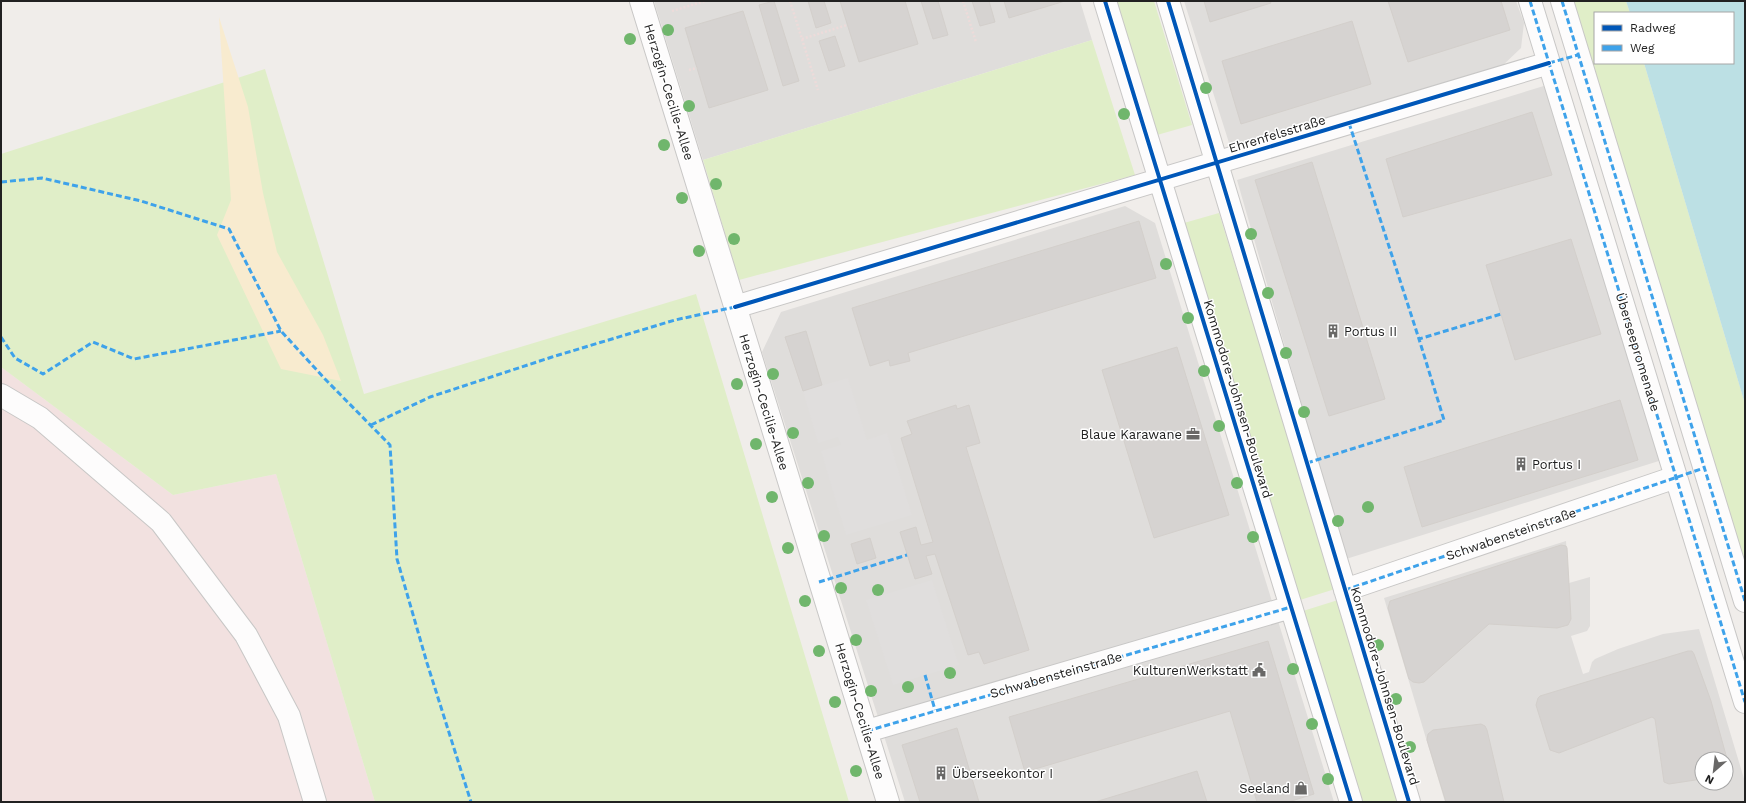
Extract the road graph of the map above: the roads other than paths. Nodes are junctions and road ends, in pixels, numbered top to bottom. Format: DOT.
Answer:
graph roads {
  1 [pos="1105,1"];
  2 [pos="1168,1"];
  3 [pos="1530,1"];
  4 [pos="1562,1"];
  5 [pos="643,10"];
  6 [pos="1549,63"];
  7 [pos="1218,162"];
  8 [pos="1160,181"];
  9 [pos="735,308"];
  10 [pos="1,395"];
  11 [pos="1676,477"];
  12 [pos="1345,590"];
  13 [pos="1745,601"];
  14 [pos="1291,607"];
  15 [pos="1745,702"];
  16 [pos="867,731"];
  17 [pos="315,802"];
  18 [pos="888,802"];
  19 [pos="1351,802"];
  20 [pos="1410,802"];
  1 -- 8 [label="street, Kommodore-Johnsen-Boulevard"];
  2 -- 7 [label="street, Kommodore-Johnsen-Boulevard"];
  3 -- 6 [label="street, Überseepromenade"];
  4 -- 13 [label="street"];
  5 -- 9 [label="street, Herzogin-Cecilie-Allee"];
  6 -- 7 [label="street, Ehrenfelsstraße"];
  6 -- 11 [label="street, Überseepromenade"];
  7 -- 8 [label="street, Ehrenfelsstraße"];
  7 -- 12 [label="street, Kommodore-Johnsen-Boulevard"];
  8 -- 9 [label="street, Ehrenfelsstraße"];
  8 -- 14 [label="street, Kommodore-Johnsen-Boulevard"];
  9 -- 16 [label="street, Herzogin-Cecilie-Allee"];
  10 -- 17 [label="street"];
  11 -- 12 [label="street, Schwabensteinstraße"];
  11 -- 15 [label="street, Überseepromenade"];
  12 -- 20 [label="street, Kommodore-Johnsen-Boulevard"];
  14 -- 16 [label="street, Schwabensteinstraße"];
  14 -- 19 [label="street, Kommodore-Johnsen-Boulevard"];
  16 -- 18 [label="street, Herzogin-Cecilie-Allee"];
}
